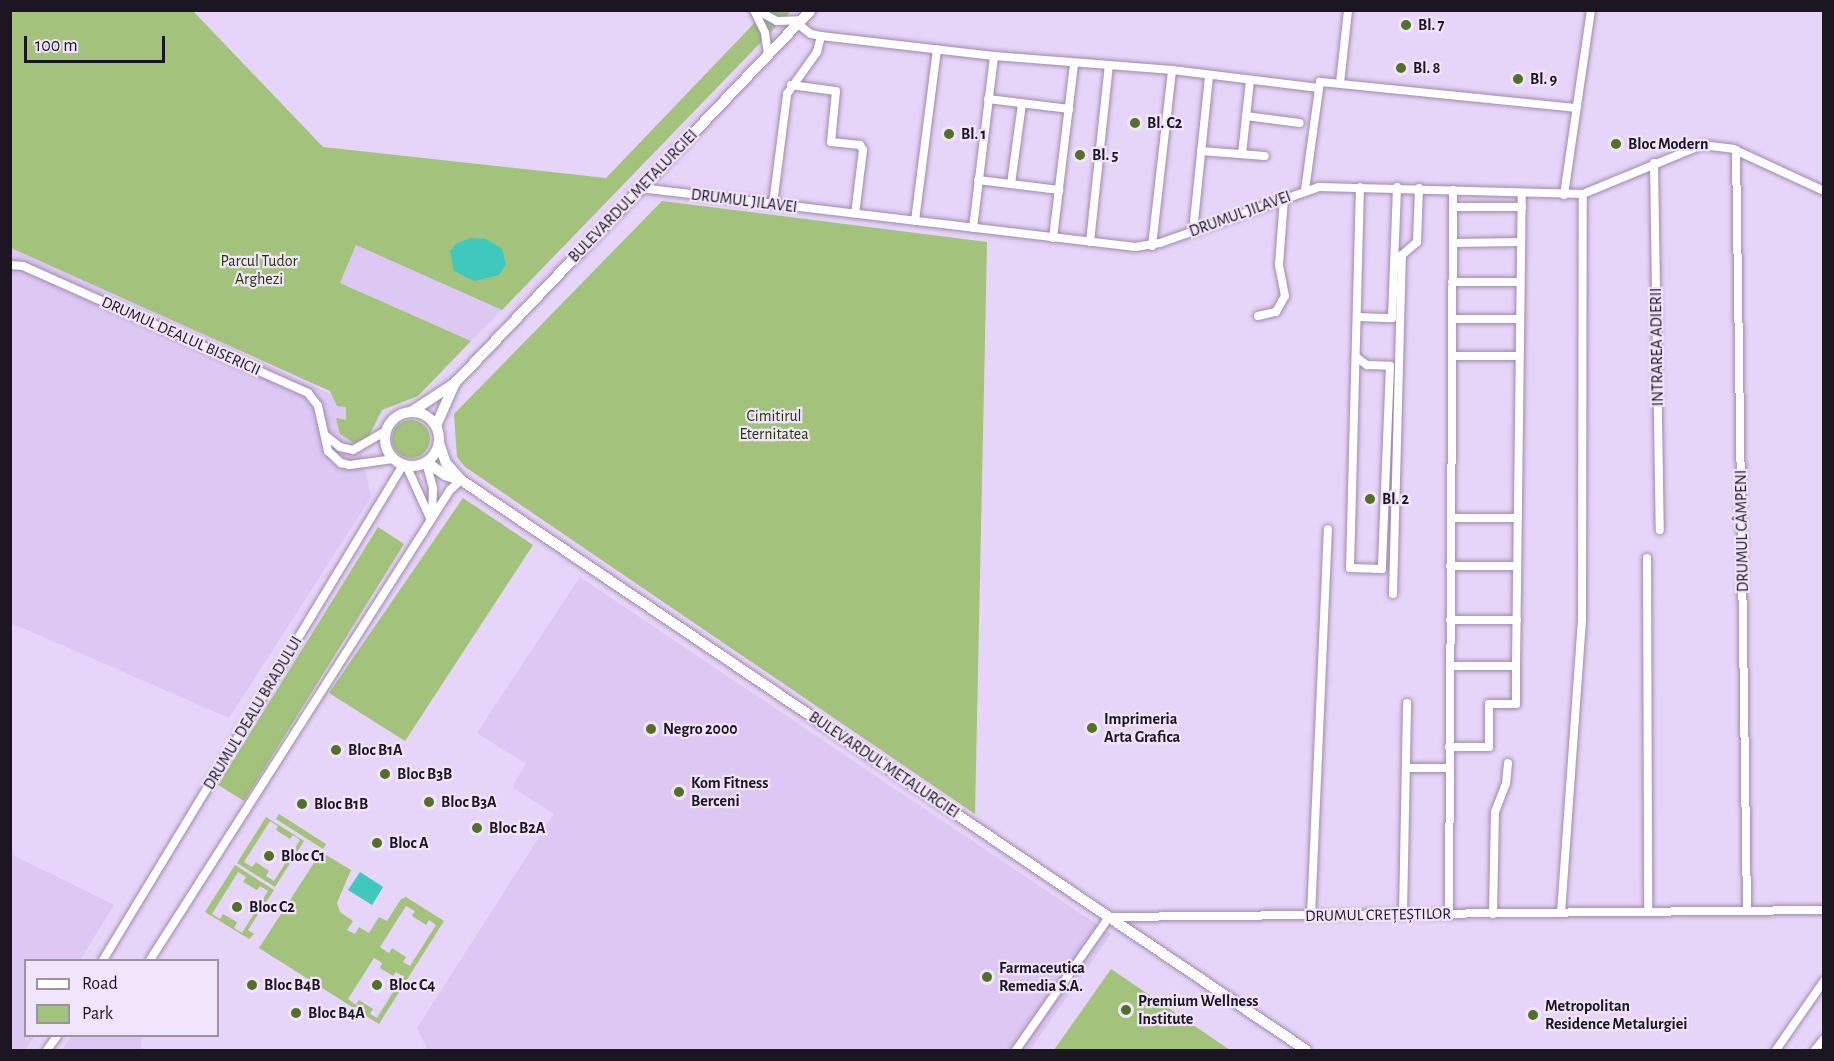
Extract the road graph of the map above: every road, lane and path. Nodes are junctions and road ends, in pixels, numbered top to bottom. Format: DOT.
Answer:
graph roads {
  1 [pos="755,10"];
  2 [pos="811,10"];
  3 [pos="1348,10"];
  4 [pos="1591,10"];
  5 [pos="800,22"];
  6 [pos="821,36"];
  7 [pos="937,50"];
  8 [pos="768,55"];
  9 [pos="994,56"];
  10 [pos="1074,63"];
  11 [pos="1109,65"];
  12 [pos="1172,70"];
  13 [pos="1209,75"];
  14 [pos="1250,80"];
  15 [pos="1340,84"];
  16 [pos="791,85"];
  17 [pos="1319,88"];
  18 [pos="988,99"];
  19 [pos="1022,104"];
  20 [pos="1575,108"];
  21 [pos="1068,109"];
  22 [pos="1246,116"];
  23 [pos="1300,123"];
  24 [pos="1736,150"];
  25 [pos="1201,151"];
  26 [pos="1242,154"];
  27 [pos="1265,156"];
  28 [pos="1654,163"];
  29 [pos="978,180"];
  30 [pos="1011,184"];
  31 [pos="1360,187"];
  32 [pos="640,188"];
  33 [pos="1397,188"];
  34 [pos="1419,188"];
  35 [pos="1059,190"];
  36 [pos="1305,190"];
  37 [pos="1453,190"];
  38 [pos="1824,191"];
  39 [pos="1522,194"];
  40 [pos="1583,194"];
  41 [pos="1564,195"];
  42 [pos="1284,198"];
  43 [pos="773,204"];
  44 [pos="1453,207"];
  45 [pos="1522,207"];
  46 [pos="855,214"];
  47 [pos="915,221"];
  48 [pos="973,228"];
  49 [pos="1193,231"];
  50 [pos="1053,238"];
  51 [pos="1090,242"];
  52 [pos="1521,242"];
  53 [pos="1452,243"];
  54 [pos="1152,246"];
  55 [pos="10,265"];
  56 [pos="1452,282"];
  57 [pos="1520,282"];
  58 [pos="1258,316"];
  59 [pos="1357,318"];
  60 [pos="1452,319"];
  61 [pos="1520,319"];
  62 [pos="1452,356"];
  63 [pos="1520,356"];
  64 [pos="1356,357"];
  65 [pos="455,383"];
  66 [pos="411,412"];
  67 [pos="436,426"];
  68 [pos="387,430"];
  69 [pos="325,435"];
  70 [pos="439,443"];
  71 [pos="426,462"];
  72 [pos="401,463"];
  73 [pos="461,480"];
  74 [pos="1451,518"];
  75 [pos="1518,518"];
  76 [pos="431,520"];
  77 [pos="1328,529"];
  78 [pos="1660,530"];
  79 [pos="1647,558"];
  80 [pos="1450,566"];
  81 [pos="1517,566"];
  82 [pos="1394,594"];
  83 [pos="1450,620"];
  84 [pos="1517,620"];
  85 [pos="1450,666"];
  86 [pos="1516,666"];
  87 [pos="1407,704"];
  88 [pos="1449,747"];
  89 [pos="1508,763"];
  90 [pos="1406,768"];
  91 [pos="1449,768"];
  92 [pos="1824,910"];
  93 [pos="1747,911"];
  94 [pos="1648,912"];
  95 [pos="1561,913"];
  96 [pos="1493,914"];
  97 [pos="1403,915"];
  98 [pos="1449,915"];
  99 [pos="1109,916"];
  100 [pos="1311,916"];
  101 [pos="104,959"];
  102 [pos="151,959"];
  103 [pos="1824,981"];
  104 [pos="56,1037"];
  105 [pos="1824,1039"];
  106 [pos="47,1050"];
  107 [pos="1016,1050"];
  108 [pos="1306,1050"];
  109 [pos="1776,1050"];
  110 [pos="1815,1050"];
  1 -- 5 [label="street"];
  1 -- 8 [label="street"];
  2 -- 5 [label="main road, BULEVARDUL METALURGIEI"];
  3 -- 15 [label="street"];
  4 -- 20 [label="street"];
  5 -- 6 [label="street"];
  5 -- 8 [label="main road, BULEVARDUL METALURGIEI"];
  6 -- 7 [label="street"];
  6 -- 16 [label="street"];
  7 -- 9 [label="street"];
  7 -- 47 [label="street"];
  8 -- 32 [label="main road, BULEVARDUL METALURGIEI"];
  9 -- 10 [label="street"];
  9 -- 18 [label="street"];
  10 -- 11 [label="street"];
  10 -- 21 [label="street"];
  11 -- 12 [label="street"];
  11 -- 51 [label="street"];
  12 -- 13 [label="street"];
  12 -- 54 [label="street"];
  13 -- 14 [label="street"];
  13 -- 25 [label="street"];
  14 -- 17 [label="street"];
  14 -- 22 [label="street"];
  15 -- 17 [label="street"];
  15 -- 20 [label="street"];
  16 -- 43 [label="street"];
  16 -- 46 [label="street"];
  17 -- 36 [label="street"];
  18 -- 19 [label="street"];
  18 -- 29 [label="street"];
  19 -- 21 [label="street"];
  19 -- 30 [label="street"];
  20 -- 41 [label="street"];
  21 -- 35 [label="street"];
  22 -- 23 [label="street"];
  22 -- 26 [label="street"];
  24 -- 28 [label="street, DRUMUL JILAVEI"];
  24 -- 38 [label="street, DRUMUL JILAVEI"];
  24 -- 93 [label="street, DRUMUL CÂMPENI"];
  25 -- 26 [label="street"];
  25 -- 49 [label="street"];
  26 -- 27 [label="street"];
  28 -- 40 [label="street, DRUMUL JILAVEI"];
  28 -- 78 [label="street, INTRAREA ADIERII"];
  29 -- 30 [label="street"];
  29 -- 48 [label="street"];
  30 -- 35 [label="street"];
  31 -- 33 [label="street, DRUMUL JILAVEI"];
  31 -- 36 [label="street, DRUMUL JILAVEI"];
  31 -- 59 [label="street"];
  32 -- 43 [label="street, DRUMUL JILAVEI"];
  32 -- 65 [label="main road, BULEVARDUL METALURGIEI"];
  33 -- 34 [label="street, DRUMUL JILAVEI"];
  33 -- 59 [label="street"];
  34 -- 37 [label="street, DRUMUL JILAVEI"];
  34 -- 82 [label="street"];
  35 -- 50 [label="street"];
  36 -- 42 [label="street, DRUMUL JILAVEI"];
  37 -- 39 [label="street, DRUMUL JILAVEI"];
  37 -- 44 [label="street"];
  39 -- 41 [label="street, DRUMUL JILAVEI"];
  39 -- 45 [label="street"];
  40 -- 41 [label="street, DRUMUL JILAVEI"];
  40 -- 95 [label="street"];
  42 -- 49 [label="street, DRUMUL JILAVEI"];
  42 -- 58 [label="street"];
  43 -- 46 [label="street, DRUMUL JILAVEI"];
  44 -- 45 [label="street"];
  44 -- 53 [label="street"];
  45 -- 52 [label="street"];
  46 -- 47 [label="street, DRUMUL JILAVEI"];
  47 -- 48 [label="street, DRUMUL JILAVEI"];
  48 -- 50 [label="street, DRUMUL JILAVEI"];
  49 -- 54 [label="street, DRUMUL JILAVEI"];
  50 -- 51 [label="street, DRUMUL JILAVEI"];
  51 -- 54 [label="street, DRUMUL JILAVEI"];
  52 -- 53 [label="street"];
  52 -- 57 [label="street"];
  53 -- 56 [label="street"];
  55 -- 69 [label="street, DRUMUL DEALUL BISERICII"];
  56 -- 57 [label="street"];
  56 -- 60 [label="street"];
  57 -- 61 [label="street"];
  59 -- 64 [label="street"];
  60 -- 61 [label="street"];
  60 -- 62 [label="street"];
  61 -- 63 [label="street"];
  62 -- 63 [label="street"];
  62 -- 74 [label="street"];
  63 -- 75 [label="street"];
  64 -- 64 [label="street"];
  65 -- 66 [label="main road, BULEVARDUL METALURGIEI"];
  65 -- 67 [label="main road, BULEVARDUL METALURGIEI"];
  66 -- 67 [label="main road"];
  66 -- 68 [label="main road"];
  67 -- 70 [label="main road"];
  68 -- 69 [label="street"];
  68 -- 72 [label="main road"];
  69 -- 72 [label="street, DRUMUL DEALUL BISERICII"];
  70 -- 71 [label="main road"];
  70 -- 73 [label="main road, BULEVARDUL METALURGIEI"];
  71 -- 72 [label="main road"];
  71 -- 73 [label="main road, BULEVARDUL METALURGIEI"];
  71 -- 76 [label="street"];
  72 -- 76 [label="street"];
  72 -- 101 [label="street, DRUMUL DEALU BRADULUI"];
  73 -- 76 [label="street"];
  73 -- 99 [label="main road, BULEVARDUL METALURGIEI"];
  74 -- 75 [label="street"];
  74 -- 80 [label="street"];
  75 -- 81 [label="street"];
  76 -- 102 [label="street"];
  77 -- 100 [label="street"];
  79 -- 94 [label="street"];
  80 -- 81 [label="street"];
  80 -- 83 [label="street"];
  81 -- 84 [label="street"];
  83 -- 84 [label="street"];
  83 -- 85 [label="street"];
  84 -- 86 [label="street"];
  85 -- 86 [label="street"];
  85 -- 88 [label="street"];
  86 -- 88 [label="street"];
  87 -- 90 [label="street"];
  88 -- 91 [label="street"];
  89 -- 96 [label="street"];
  90 -- 91 [label="street"];
  90 -- 97 [label="street"];
  91 -- 98 [label="street"];
  92 -- 93 [label="street, DRUMUL CREȚEȘTILOR"];
  93 -- 94 [label="street, DRUMUL CREȚEȘTILOR"];
  94 -- 95 [label="street, DRUMUL CREȚEȘTILOR"];
  95 -- 96 [label="street, DRUMUL CREȚEȘTILOR"];
  96 -- 98 [label="street, DRUMUL CREȚEȘTILOR"];
  97 -- 98 [label="street, DRUMUL CREȚEȘTILOR"];
  97 -- 100 [label="street, DRUMUL CREȚEȘTILOR"];
  99 -- 100 [label="street, DRUMUL CREȚEȘTILOR"];
  99 -- 107 [label="street"];
  99 -- 108 [label="main road, BULEVARDUL METALURGIEI"];
  103 -- 109 [label="street"];
  104 -- 106 [label="street"];
  105 -- 110 [label="street"];
}
